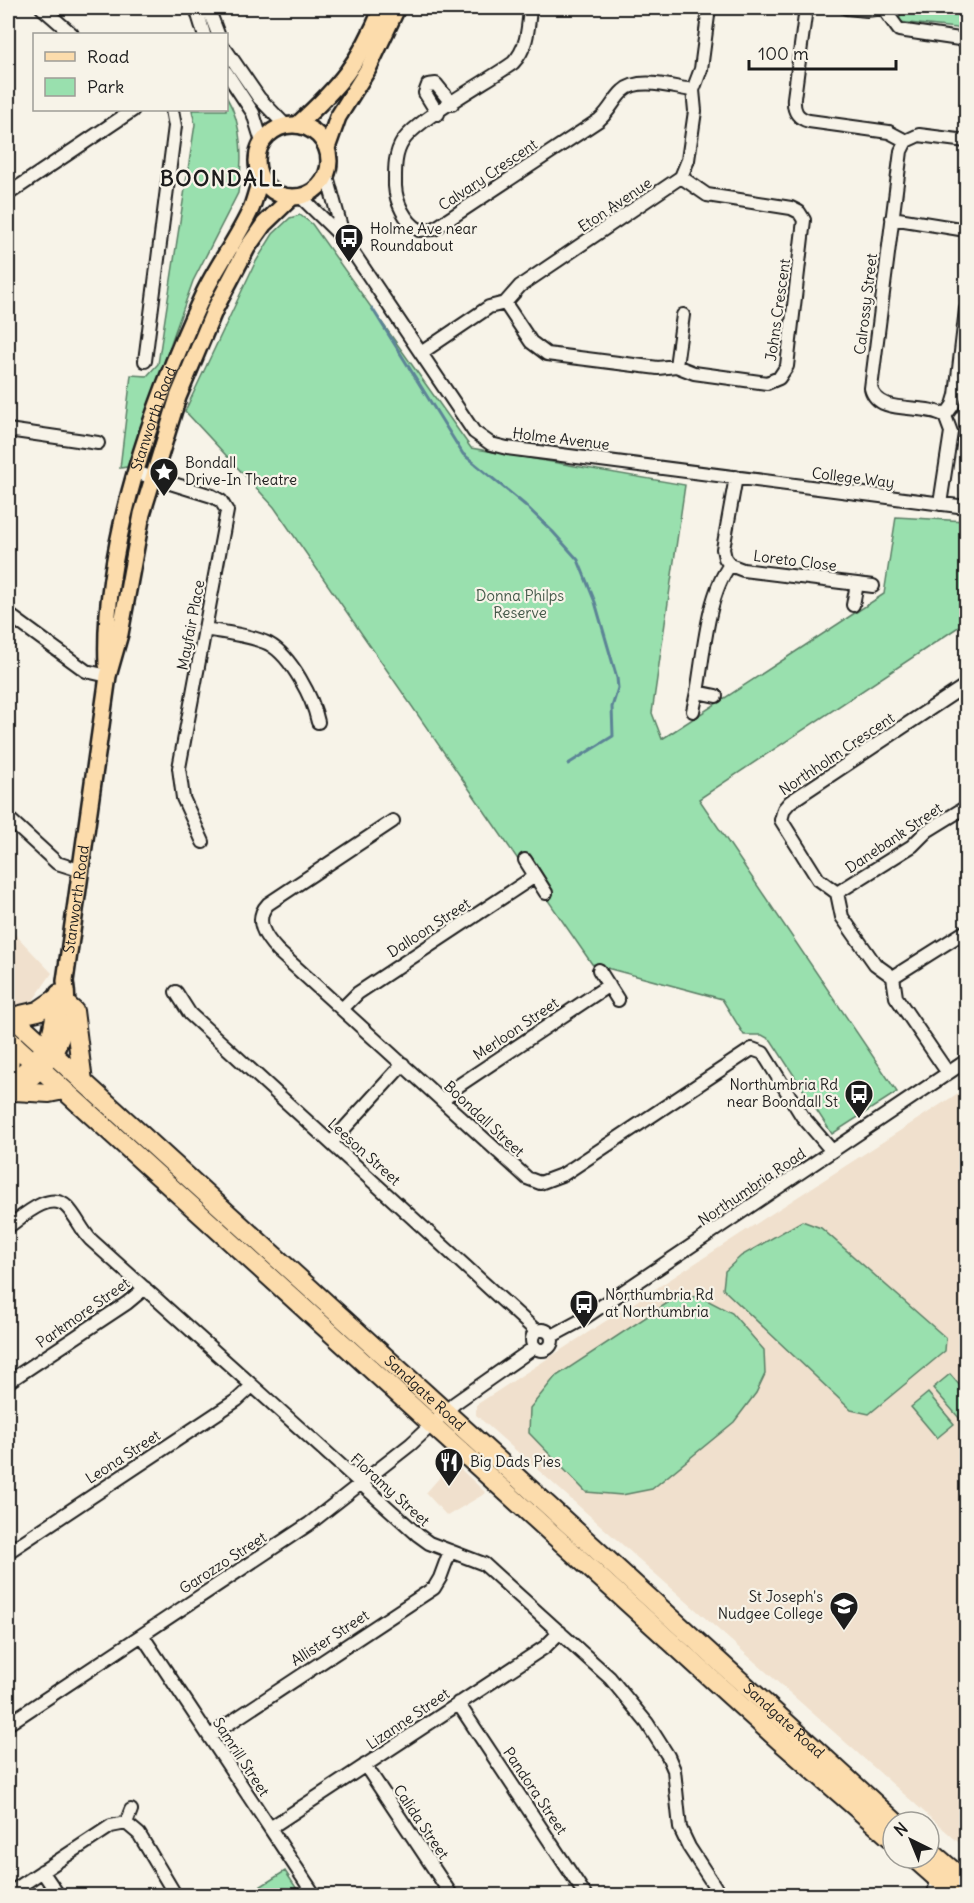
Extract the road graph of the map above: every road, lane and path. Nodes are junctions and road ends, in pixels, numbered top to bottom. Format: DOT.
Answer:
graph roads {
  1 [pos="42,8"];
  2 [pos="196,8"];
  3 [pos="208,8"];
  4 [pos="382,8"];
  5 [pos="397,8"];
  6 [pos="530,8"];
  7 [pos="709,8"];
  8 [pos="806,8"];
  9 [pos="846,8"];
  10 [pos="883,8"];
  11 [pos="71,33"];
  12 [pos="204,33"];
  13 [pos="218,33"];
  14 [pos="966,40"];
  15 [pos="228,53"];
  16 [pos="228,77"];
  17 [pos="693,90"];
  18 [pos="452,104"];
  19 [pos="132,111"];
  20 [pos="172,111"];
  21 [pos="438,114"];
  22 [pos="292,125"];
  23 [pos="906,141"];
  24 [pos="966,141"];
  25 [pos="262,142"];
  26 [pos="327,148"];
  27 [pos="327,176"];
  28 [pos="681,177"];
  29 [pos="261,179"];
  30 [pos="8,194"];
  31 [pos="296,197"];
  32 [pos="892,218"];
  33 [pos="966,231"];
  34 [pos="344,239"];
  35 [pos="505,303"];
  36 [pos="966,309"];
  37 [pos="683,315"];
  38 [pos="421,352"];
  39 [pos="145,361"];
  40 [pos="676,366"];
  41 [pos="945,416"];
  42 [pos="8,430"];
  43 [pos="98,443"];
  44 [pos="135,472"];
  45 [pos="152,477"];
  46 [pos="736,477"];
  47 [pos="940,504"];
  48 [pos="966,507"];
  49 [pos="730,565"];
  50 [pos="857,584"];
  51 [pos="873,586"];
  52 [pos="854,605"];
  53 [pos="8,614"];
  54 [pos="205,629"];
  55 [pos="108,676"];
  56 [pos="966,685"];
  57 [pos="697,692"];
  58 [pos="716,696"];
  59 [pos="693,711"];
  60 [pos="318,722"];
  61 [pos="966,807"];
  62 [pos="8,818"];
  63 [pos="393,821"];
  64 [pos="203,842"];
  65 [pos="525,860"];
  66 [pos="79,870"];
  67 [pos="535,876"];
  68 [pos="546,893"];
  69 [pos="837,893"];
  70 [pos="966,931"];
  71 [pos="599,970"];
  72 [pos="893,977"];
  73 [pos="609,985"];
  74 [pos="176,992"];
  75 [pos="618,1000"];
  76 [pos="61,1001"];
  77 [pos="342,1009"];
  78 [pos="10,1015"];
  79 [pos="10,1041"];
  80 [pos="49,1050"];
  81 [pos="966,1061"];
  82 [pos="403,1064"];
  83 [pos="38,1066"];
  84 [pos="948,1074"];
  85 [pos="83,1082"];
  86 [pos="9,1086"];
  87 [pos="64,1090"];
  88 [pos="443,1101"];
  89 [pos="331,1143"];
  90 [pos="832,1151"];
  91 [pos="8,1227"];
  92 [pos="145,1288"];
  93 [pos="536,1331"];
  94 [pos="552,1336"];
  95 [pos="535,1347"];
  96 [pos="8,1382"];
  97 [pos="252,1386"];
  98 [pos="437,1418"];
  99 [pos="361,1484"];
  100 [pos="450,1551"];
  101 [pos="8,1552"];
  102 [pos="560,1632"];
  103 [pos="142,1635"];
  104 [pos="458,1703"];
  105 [pos="8,1724"];
  106 [pos="210,1736"];
  107 [pos="365,1765"];
  108 [pos="131,1810"];
  109 [pos="881,1810"];
  110 [pos="126,1823"];
  111 [pos="270,1828"];
  112 [pos="881,1829"];
  113 [pos="941,1860"];
  114 [pos="923,1870"];
  115 [pos="42,1871"];
  116 [pos="966,1882"];
  117 [pos="936,1887"];
  118 [pos="8,1894"];
  119 [pos="59,1896"];
  120 [pos="176,1896"];
  121 [pos="315,1896"];
  122 [pos="452,1896"];
  123 [pos="586,1896"];
  124 [pos="721,1896"];
  125 [pos="957,1896"];
  1 -- 11 [label="street"];
  2 -- 12 [label="street"];
  3 -- 13 [label="street"];
  4 -- 22 [label="main road"];
  5 -- 26 [label="main road"];
  6 -- 18 [label="street, Calvary Crescent"];
  7 -- 17 [label="street"];
  8 -- 23 [label="street"];
  9 -- 10 [label="street"];
  10 -- 14 [label="street"];
  15 -- 22 [label="street"];
  16 -- 25 [label="street"];
  17 -- 21 [label="street, Calvary Crescent"];
  17 -- 28 [label="street"];
  18 -- 21 [label="street, Calvary Crescent"];
  18 -- 21 [label="street"];
  19 -- 30 [label="street"];
  20 -- 39 [label="street, Stanworth Road"];
  22 -- 25 [label="main road"];
  22 -- 26 [label="main road"];
  23 -- 24 [label="street"];
  23 -- 32 [label="street, Calrossy Street"];
  25 -- 29 [label="main road"];
  26 -- 27 [label="main road"];
  27 -- 31 [label="main road"];
  27 -- 34 [label="street, Holme Avenue"];
  28 -- 35 [label="street, Eton Avenue"];
  28 -- 40 [label="street, Johns Crescent"];
  29 -- 31 [label="main road"];
  29 -- 44 [label="main road, Stanworth Road"];
  31 -- 34 [label="street, Holme Avenue"];
  31 -- 45 [label="main road, Stanworth Road"];
  32 -- 33 [label="street"];
  32 -- 41 [label="street, Calrossy Street"];
  34 -- 38 [label="street, Holme Avenue"];
  35 -- 38 [label="street, Eton Avenue"];
  35 -- 40 [label="street, Johns Crescent"];
  36 -- 41 [label="street"];
  37 -- 40 [label="street"];
  38 -- 46 [label="street, Holme Avenue"];
  41 -- 47 [label="street"];
  42 -- 43 [label="street"];
  44 -- 45 [label="street, Mayfair Place"];
  44 -- 55 [label="main road, Stanworth Road"];
  45 -- 54 [label="street, Mayfair Place"];
  45 -- 55 [label="main road, Stanworth Road"];
  46 -- 47 [label="street, College Way"];
  46 -- 49 [label="street"];
  47 -- 48 [label="street, College Way"];
  49 -- 50 [label="street, Loreto Close"];
  49 -- 57 [label="street"];
  50 -- 51 [label="street, Loreto Close"];
  50 -- 52 [label="street"];
  53 -- 55 [label="street"];
  54 -- 60 [label="street"];
  54 -- 64 [label="street, Mayfair Place"];
  55 -- 66 [label="main road, Stanworth Road"];
  56 -- 69 [label="street, Northholm Crescent"];
  57 -- 58 [label="street"];
  57 -- 59 [label="street"];
  61 -- 69 [label="street, Danebank Street"];
  62 -- 66 [label="street"];
  63 -- 77 [label="street, Boondall Street"];
  65 -- 67 [label="street"];
  66 -- 76 [label="main road, Stanworth Road"];
  67 -- 68 [label="street"];
  67 -- 77 [label="street, Dalloon Street"];
  69 -- 72 [label="street"];
  70 -- 72 [label="street"];
  71 -- 73 [label="street"];
  72 -- 84 [label="street"];
  73 -- 75 [label="street"];
  73 -- 88 [label="street, Merloon Street"];
  74 -- 89 [label="street, Leeson Street"];
  76 -- 78 [label="highway"];
  76 -- 80 [label="main road, Stanworth Road"];
  76 -- 85 [label="highway"];
  77 -- 82 [label="street, Boondall Street"];
  78 -- 80 [label="highway, Sandgate Road"];
  79 -- 83 [label="highway, Sandgate Road"];
  79 -- 86 [label="highway"];
  80 -- 83 [label="main road, Stanworth Road"];
  80 -- 85 [label="highway, Sandgate Road"];
  81 -- 84 [label="street, Northumbria Road"];
  82 -- 88 [label="street, Boondall Street"];
  82 -- 89 [label="street"];
  83 -- 86 [label="main road, Stanworth Road"];
  83 -- 87 [label="highway, Sandgate Road"];
  84 -- 90 [label="street, Northumbria Road"];
  85 -- 98 [label="highway, Sandgate Road"];
  86 -- 87 [label="highway"];
  87 -- 98 [label="highway, Sandgate Road"];
  88 -- 90 [label="street, Boondall Street"];
  89 -- 93 [label="street, Leeson Street"];
  90 -- 94 [label="street, Northumbria Road"];
  91 -- 92 [label="street, Floramy Street"];
  92 -- 96 [label="street, Parkmore Street"];
  92 -- 97 [label="street, Floramy Street"];
  93 -- 94 [label="street"];
  93 -- 95 [label="street"];
  94 -- 95 [label="street"];
  95 -- 98 [label="street"];
  97 -- 99 [label="street, Floramy Street"];
  97 -- 101 [label="street, Leona Street"];
  98 -- 99 [label="street, Garozzo Street"];
  98 -- 109 [label="highway, Sandgate Road"];
  98 -- 112 [label="highway, Sandgate Road"];
  99 -- 100 [label="street, Floramy Street"];
  99 -- 103 [label="street, Garozzo Street"];
  100 -- 102 [label="street, Floramy Street"];
  100 -- 106 [label="street, Allister Street"];
  102 -- 104 [label="street, Lizanne Street"];
  102 -- 124 [label="street, Floramy Street"];
  103 -- 105 [label="street, Garozzo Street"];
  103 -- 106 [label="street, Samrill Street"];
  104 -- 107 [label="street, Lizanne Street"];
  104 -- 123 [label="street, Pandora Street"];
  106 -- 111 [label="street, Samrill Street"];
  107 -- 111 [label="street, Lizanne Street"];
  107 -- 122 [label="street, Calida Street"];
  108 -- 110 [label="street"];
  110 -- 115 [label="street"];
  110 -- 120 [label="street"];
  111 -- 121 [label="street, Samrill Street"];
  113 -- 116 [label="highway"];
  114 -- 117 [label="highway"];
  115 -- 118 [label="street"];
  115 -- 119 [label="street"];
  117 -- 125 [label="highway"];
}
